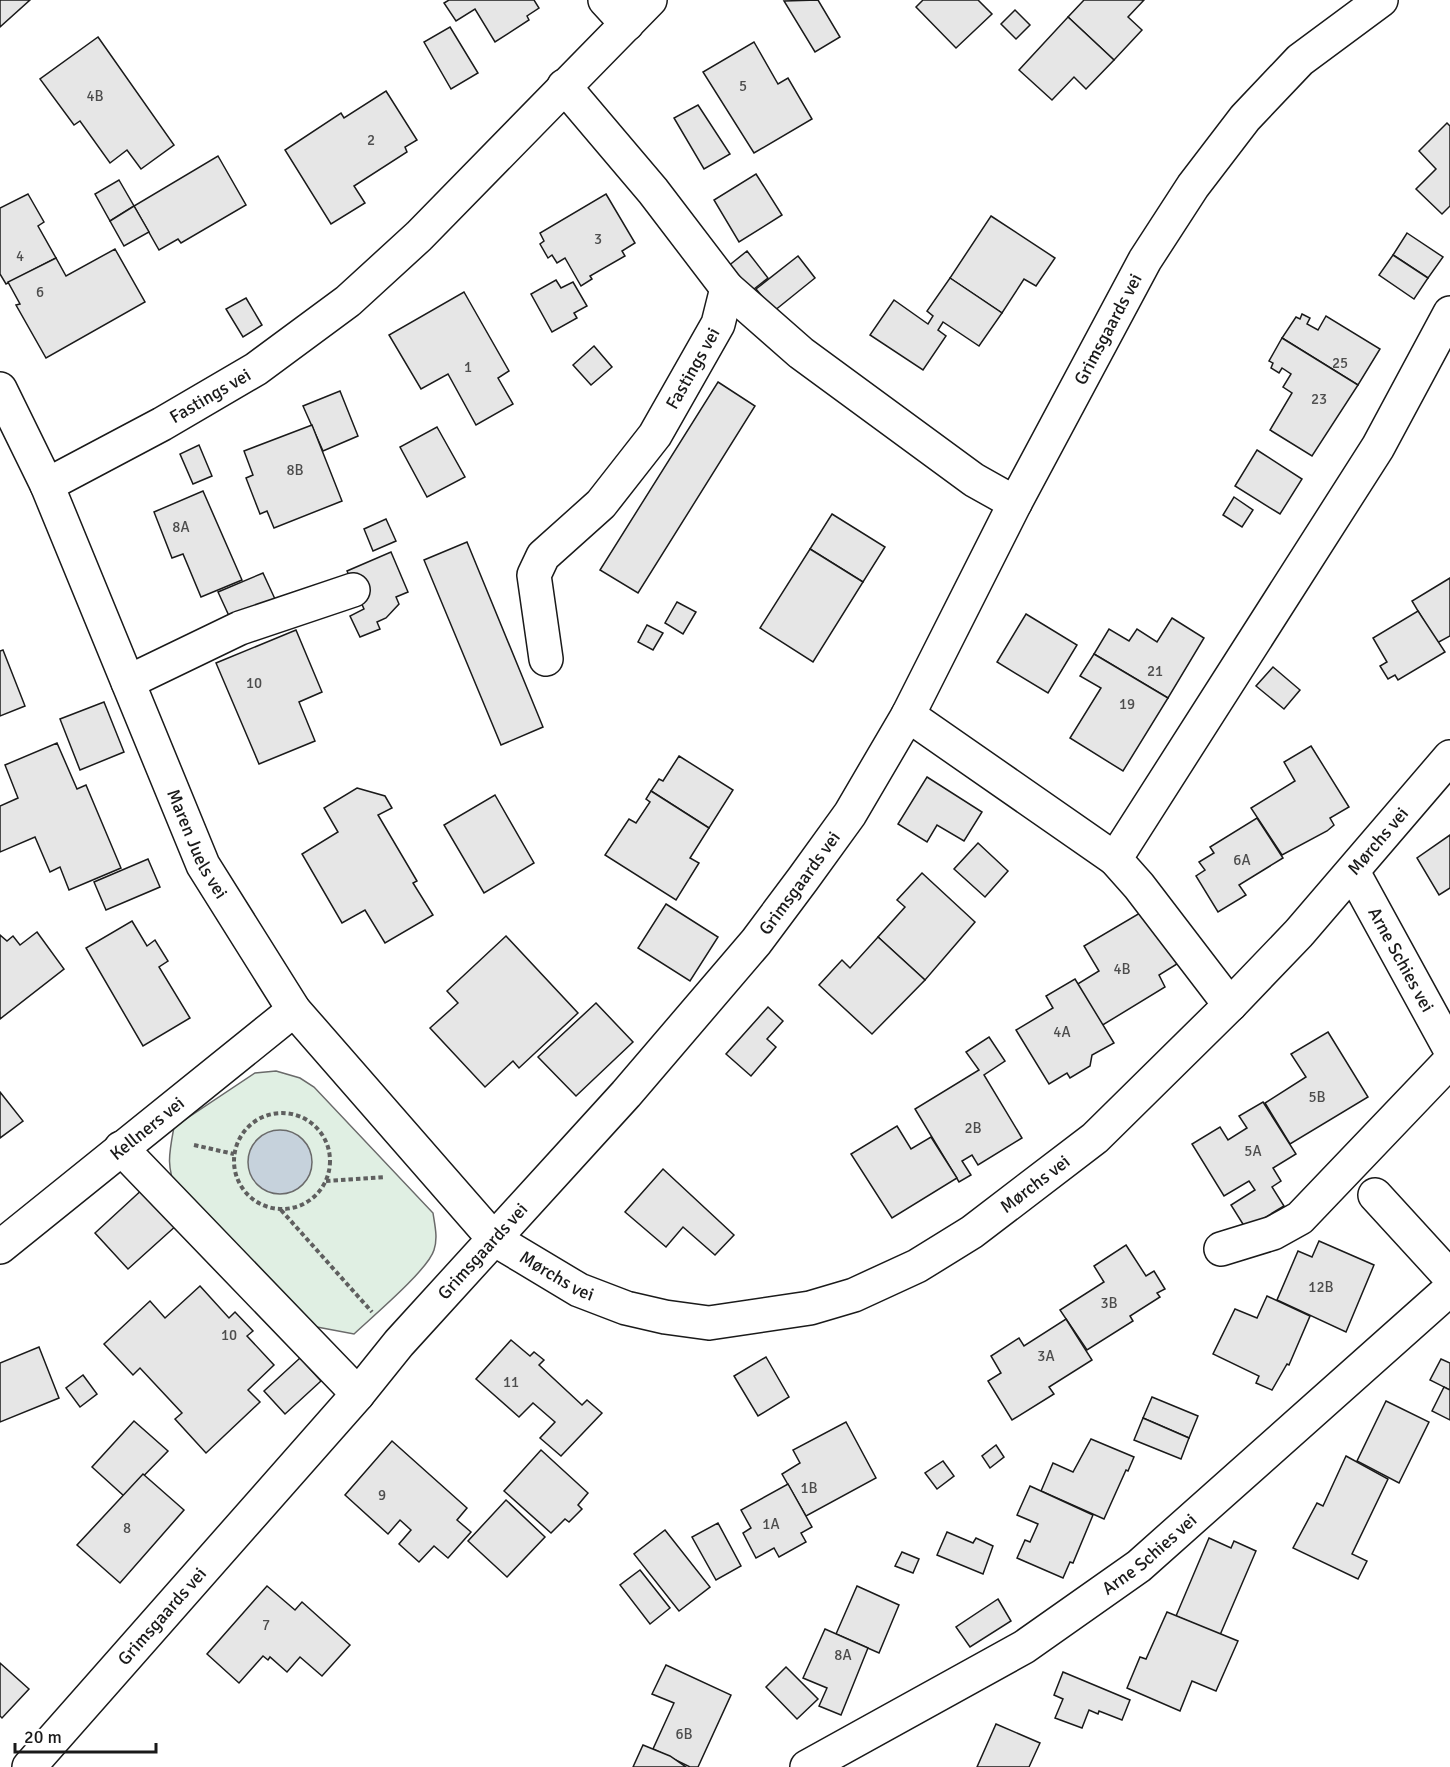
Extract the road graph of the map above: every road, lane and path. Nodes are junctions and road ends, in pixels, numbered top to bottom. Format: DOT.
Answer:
graph roads {
  1 [pos="605,0"];
  2 [pos="650,0"];
  3 [pos="1381,0"];
  4 [pos="627,24"];
  5 [pos="564,86"];
  6 [pos="728,288"];
  7 [pos="1450,313"];
  8 [pos="0,390"];
  9 [pos="47,484"];
  10 [pos="1015,503"];
  11 [pos="353,590"];
  12 [pos="546,659"];
  13 [pos="128,682"];
  14 [pos="908,714"];
  15 [pos="1450,757"];
  16 [pos="1115,858"];
  17 [pos="1353,872"];
  18 [pos="1230,1005"];
  19 [pos="294,1010"];
  20 [pos="1450,1049"];
  21 [pos="1450,1061"];
  22 [pos="121,1148"];
  23 [pos="435,1174"];
  24 [pos="326,1181"];
  25 [pos="1375,1195"];
  26 [pos="281,1209"];
  27 [pos="494,1239"];
  28 [pos="0,1247"];
  29 [pos="1221,1249"];
  30 [pos="1450,1277"];
  31 [pos="1450,1289"];
  32 [pos="399,1343"];
  33 [pos="358,1394"];
  34 [pos="29,1767"];
  35 [pos="807,1767"];
  1 -- 4 [label="street"];
  2 -- 4 [label="street, Fastings vei"];
  3 -- 10 [label="street, Grimsgaards vei"];
  4 -- 5 [label="street, Fastings vei"];
  5 -- 6 [label="street"];
  5 -- 9 [label="street, Fastings vei"];
  6 -- 10 [label="street"];
  6 -- 12 [label="street, Fastings vei"];
  7 -- 16 [label="street"];
  8 -- 9 [label="street, Maren Juels vei"];
  9 -- 13 [label="street, Maren Juels vei"];
  10 -- 14 [label="street, Grimsgaards vei"];
  11 -- 13 [label="street"];
  13 -- 19 [label="street, Maren Juels vei"];
  14 -- 16 [label="street"];
  14 -- 27 [label="street, Grimsgaards vei"];
  15 -- 17 [label="street, Mørchs vei"];
  16 -- 18 [label="street"];
  17 -- 18 [label="street, Mørchs vei"];
  17 -- 20 [label="street, Arne Schies vei"];
  18 -- 27 [label="street, Mørchs vei"];
  19 -- 22 [label="street, Kellners vei"];
  19 -- 23 [label="street, Maren Juels vei"];
  21 -- 29 [label="street"];
  22 -- 28 [label="street, Kellners vei"];
  22 -- 33 [label="street"];
  23 -- 24 [label="path"];
  23 -- 27 [label="street, Maren Juels vei"];
  24 -- 26 [label="path"];
  24 -- 26 [label="path"];
  25 -- 30 [label="street"];
  26 -- 32 [label="path"];
  27 -- 32 [label="street, Grimsgaards vei"];
  31 -- 35 [label="street, Arne Schies vei"];
  32 -- 33 [label="street, Grimsgaards vei"];
  33 -- 34 [label="street, Grimsgaards vei"];
}
